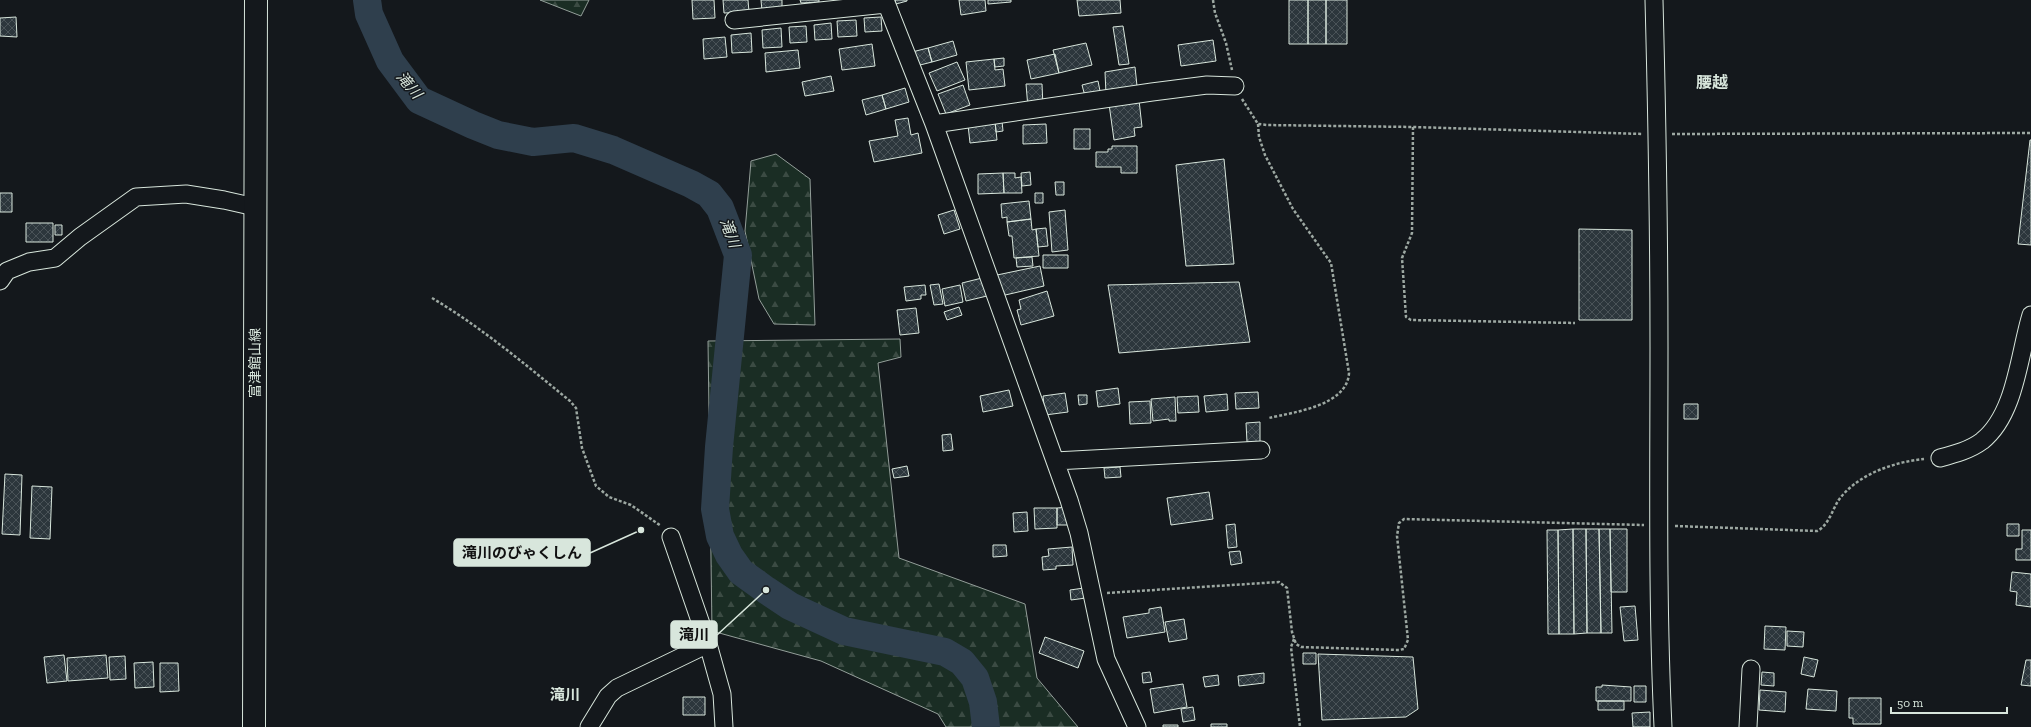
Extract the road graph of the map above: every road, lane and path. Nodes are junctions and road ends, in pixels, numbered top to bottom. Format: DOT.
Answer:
graph roads {
  1 [pos="256,0"];
  2 [pos="1213,0"];
  3 [pos="1654,0"];
  4 [pos="886,2"];
  5 [pos="734,20"];
  6 [pos="1235,86"];
  7 [pos="934,124"];
  8 [pos="1258,124"];
  9 [pos="1413,127"];
  10 [pos="2031,133"];
  11 [pos="1657,134"];
  12 [pos="255,207"];
  13 [pos="0,281"];
  14 [pos="432,298"];
  15 [pos="2031,315"];
  16 [pos="1575,323"];
  17 [pos="1269,418"];
  18 [pos="1261,450"];
  19 [pos="1940,458"];
  20 [pos="1055,461"];
  21 [pos="1657,525"];
  22 [pos="671,537"];
  23 [pos="1093,594"];
  24 [pos="1294,639"];
  25 [pos="708,644"];
  26 [pos="1751,669"];
  27 [pos="254,727"];
  28 [pos="590,727"];
  29 [pos="724,727"];
  30 [pos="1137,727"];
  31 [pos="1300,727"];
  32 [pos="1663,727"];
  33 [pos="1748,727"];
  1 -- 12 [label="main road, 富津館山線"];
  2 -- 6 [label="path"];
  3 -- 11 [label="street"];
  4 -- 5 [label="street"];
  4 -- 7 [label="street"];
  6 -- 7 [label="street"];
  6 -- 8 [label="path"];
  7 -- 20 [label="street"];
  8 -- 9 [label="path"];
  8 -- 17 [label="path"];
  9 -- 11 [label="path"];
  9 -- 16 [label="path"];
  10 -- 11 [label="path"];
  11 -- 21 [label="street"];
  12 -- 13 [label="street"];
  12 -- 27 [label="main road, 富津館山線"];
  14 -- 22 [label="path"];
  15 -- 19 [label="street"];
  18 -- 20 [label="street"];
  19 -- 21 [label="path"];
  20 -- 23 [label="street"];
  21 -- 24 [label="path"];
  21 -- 32 [label="street"];
  22 -- 25 [label="street"];
  23 -- 24 [label="path"];
  23 -- 30 [label="street"];
  24 -- 31 [label="path"];
  25 -- 28 [label="street"];
  25 -- 29 [label="street"];
  26 -- 33 [label="street"];
}
